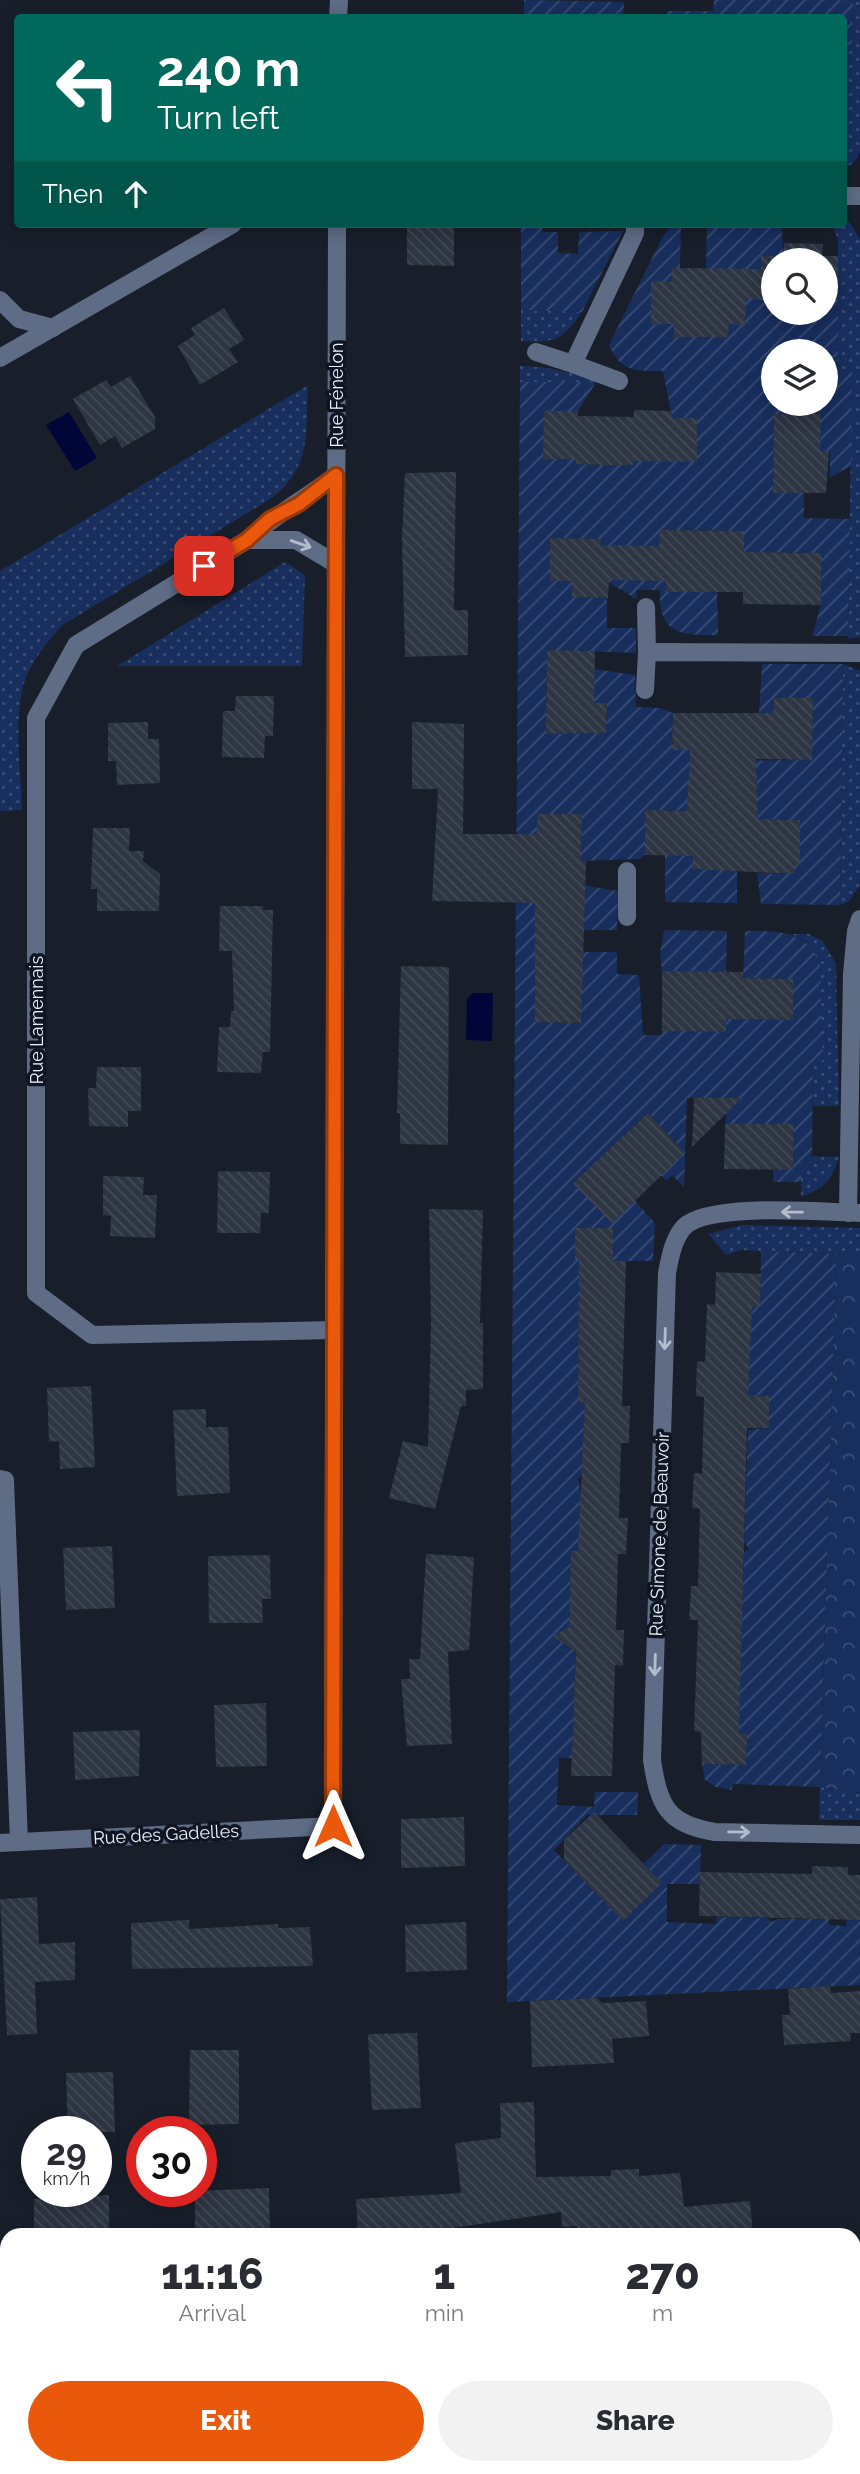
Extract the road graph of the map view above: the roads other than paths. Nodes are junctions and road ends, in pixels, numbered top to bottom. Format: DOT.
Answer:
graph roads {
  1 [pos="226,228"];
  2 [pos="336,228"];
  3 [pos="635,228"];
  4 [pos="0,300"];
  5 [pos="52,328"];
  6 [pos="537,352"];
  7 [pos="0,358"];
  8 [pos="573,364"];
  9 [pos="619,381"];
  10 [pos="336,475"];
  11 [pos="247,540"];
  12 [pos="336,564"];
  13 [pos="646,607"];
  14 [pos="647,652"];
  15 [pos="860,653"];
  16 [pos="645,690"];
  17 [pos="627,871"];
  18 [pos="627,917"];
  19 [pos="860,919"];
  20 [pos="854,1213"];
  21 [pos="334,1330"];
  22 [pos="0,1479"];
  23 [pos="333,1826"];
  24 [pos="860,1835"];
  25 [pos="19,1842"];
  26 [pos="0,1843"];
  1 -- 5 [label="street"];
  2 -- 10 [label="street, Rue Fénelon"];
  3 -- 8 [label="street"];
  4 -- 5 [label="street"];
  5 -- 7 [label="street"];
  6 -- 8 [label="street"];
  8 -- 9 [label="street"];
  10 -- 11 [label="street"];
  10 -- 12 [label="street, Rue Fénelon"];
  11 -- 12 [label="street, one-way"];
  11 -- 21 [label="street, Rue Lamennais"];
  12 -- 21 [label="street, Rue Fénelon"];
  13 -- 14 [label="street"];
  14 -- 15 [label="street"];
  14 -- 16 [label="street"];
  17 -- 18 [label="street"];
  19 -- 20 [label="street, Rue Simone de Beauvoir"];
  20 -- 24 [label="street, Rue Simone de Beauvoir, one-way"];
  21 -- 23 [label="street, Rue Fénelon"];
  22 -- 25 [label="street"];
  23 -- 25 [label="street, Rue des Gadelles"];
  25 -- 26 [label="street, Rue des Gadelles"];
}
